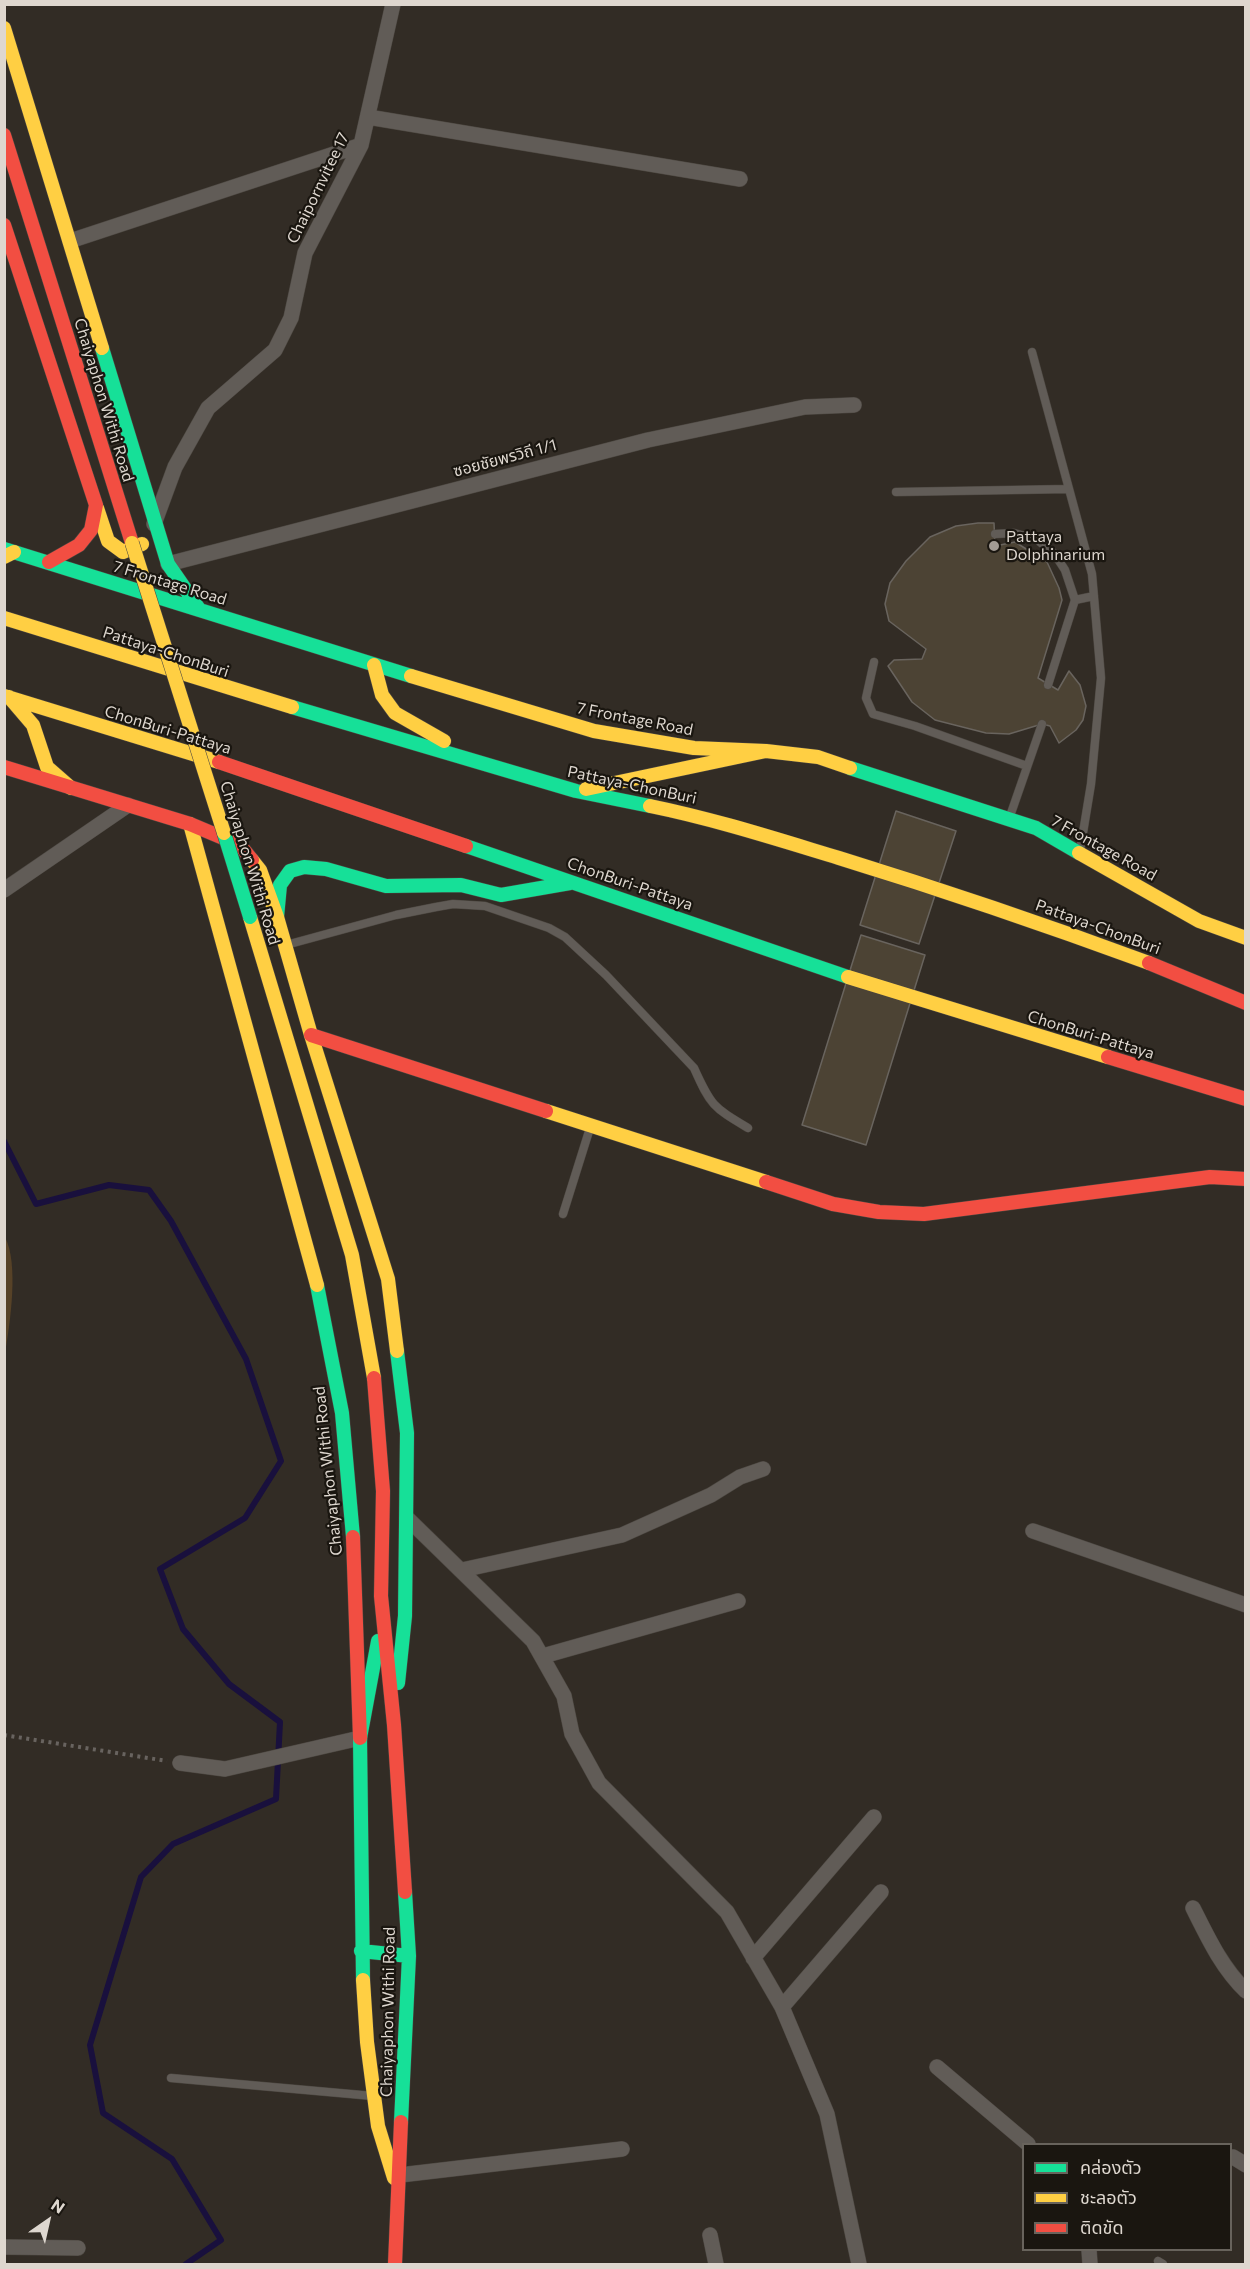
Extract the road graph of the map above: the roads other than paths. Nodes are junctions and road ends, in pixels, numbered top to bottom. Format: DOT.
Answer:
graph roads {
  1 [pos="393,4"];
  2 [pos="4,28"];
  3 [pos="368,117"];
  4 [pos="4,135"];
  5 [pos="361,145"];
  6 [pos="740,178"];
  7 [pos="4,225"];
  8 [pos="70,241"];
  9 [pos="1032,352"];
  10 [pos="854,405"];
  11 [pos="1069,489"];
  12 [pos="896,492"];
  13 [pos="96,505"];
  14 [pos="154,524"];
  15 [pos="995,534"];
  16 [pos="8,553"];
  17 [pos="49,562"];
  18 [pos="168,564"];
  19 [pos="1094,596"];
  20 [pos="1075,600"];
  21 [pos="199,609"];
  22 [pos="4,618"];
  23 [pos="874,662"];
  24 [pos="374,665"];
  25 [pos="1048,685"];
  26 [pos="7,697"];
  27 [pos="1042,724"];
  28 [pos="766,751"];
  29 [pos="479,762"];
  30 [pos="1027,766"];
  31 [pos="4,767"];
  32 [pos="71,788"];
  33 [pos="576,791"];
  34 [pos="128,805"];
  35 [pos="1009,819"];
  36 [pos="190,824"];
  37 [pos="1080,853"];
  38 [pos="574,882"];
  39 [pos="4,890"];
  40 [pos="278,917"];
  41 [pos="1245,938"];
  42 [pos="285,946"];
  43 [pos="1245,1003"];
  44 [pos="311,1035"];
  45 [pos="1245,1099"];
  46 [pos="590,1126"];
  47 [pos="748,1128"];
  48 [pos="1245,1179"];
  49 [pos="562,1214"];
  50 [pos="764,1469"];
  51 [pos="407,1518"];
  52 [pos="1033,1532"];
  53 [pos="462,1570"];
  54 [pos="738,1601"];
  55 [pos="1245,1605"];
  56 [pos="382,1617"];
  57 [pos="543,1656"];
  58 [pos="394,1725"];
  59 [pos="360,1738"];
  60 [pos="180,1762"];
  61 [pos="874,1817"];
  62 [pos="881,1892"];
  63 [pos="1193,1908"];
  64 [pos="361,1951"];
  65 [pos="409,1956"];
  66 [pos="753,1958"];
  67 [pos="1245,1991"];
  68 [pos="782,2007"];
  69 [pos="937,2067"];
  70 [pos="171,2078"];
  71 [pos="374,2097"];
  72 [pos="1026,2143"];
  73 [pos="622,2149"];
  74 [pos="400,2175"];
  75 [pos="399,2193"];
  76 [pos="710,2235"];
  77 [pos="4,2247"];
  78 [pos="78,2248"];
  79 [pos="395,2265"];
  80 [pos="716,2265"];
  81 [pos="859,2265"];
  1 -- 3 [label="street, Chaipornvitee 17"];
  2 -- 8 [label="main road, Chaiyaphon Withi Road"];
  3 -- 5 [label="street, Chaipornvitee 17"];
  3 -- 6 [label="street"];
  4 -- 56 [label="main road, Chaiyaphon Withi Road, bridge"];
  5 -- 8 [label="street"];
  5 -- 14 [label="street, Chaipornvitee 17"];
  7 -- 13 [label="main road"];
  8 -- 14 [label="main road, Chaiyaphon Withi Road"];
  9 -- 11 [label="lane"];
  10 -- 18 [label="street, ซอยชัยพรวิถี 1/1"];
  11 -- 12 [label="lane"];
  11 -- 19 [label="lane"];
  13 -- 14 [label="main road"];
  13 -- 17 [label="main road"];
  14 -- 18 [label="main road, Chaiyaphon Withi Road"];
  15 -- 20 [label="lane"];
  16 -- 17 [label="main road, 7 Frontage Road"];
  17 -- 21 [label="main road, 7 Frontage Road"];
  18 -- 21 [label="main road, Chaiyaphon Withi Road"];
  19 -- 20 [label="lane"];
  19 -- 37 [label="lane"];
  20 -- 25 [label="lane"];
  21 -- 24 [label="main road, 7 Frontage Road"];
  22 -- 29 [label="main road, Pattaya-ChonBuri"];
  23 -- 30 [label="lane"];
  24 -- 28 [label="main road, 7 Frontage Road"];
  24 -- 29 [label="main road"];
  26 -- 32 [label="main road"];
  26 -- 38 [label="main road, ChonBuri-Pattaya"];
  27 -- 30 [label="lane"];
  28 -- 33 [label="main road"];
  28 -- 35 [label="main road, 7 Frontage Road"];
  29 -- 33 [label="main road, Pattaya-ChonBuri"];
  30 -- 35 [label="lane"];
  31 -- 32 [label="main road"];
  32 -- 34 [label="main road"];
  33 -- 43 [label="main road, Pattaya-ChonBuri"];
  34 -- 36 [label="main road"];
  34 -- 39 [label="street"];
  35 -- 37 [label="main road, 7 Frontage Road"];
  36 -- 40 [label="main road, Chaiyaphon Withi Road"];
  36 -- 59 [label="main road, Chaiyaphon Withi Road"];
  37 -- 41 [label="main road, 7 Frontage Road"];
  38 -- 40 [label="main road"];
  38 -- 45 [label="main road, ChonBuri-Pattaya"];
  40 -- 42 [label="main road, Chaiyaphon Withi Road"];
  42 -- 44 [label="main road, Chaiyaphon Withi Road"];
  42 -- 47 [label="lane"];
  44 -- 46 [label="main road"];
  44 -- 51 [label="main road, Chaiyaphon Withi Road"];
  46 -- 48 [label="main road"];
  46 -- 49 [label="lane"];
  50 -- 53 [label="street"];
  51 -- 53 [label="street"];
  51 -- 58 [label="main road, Chaiyaphon Withi Road"];
  52 -- 55 [label="street"];
  53 -- 57 [label="street"];
  54 -- 57 [label="street"];
  56 -- 58 [label="main road, Chaiyaphon Withi Road"];
  56 -- 59 [label="main road, Chaiyaphon Withi Road"];
  57 -- 66 [label="street"];
  58 -- 65 [label="main road, Chaiyaphon Withi Road"];
  59 -- 60 [label="street"];
  59 -- 64 [label="main road, Chaiyaphon Withi Road"];
  61 -- 66 [label="street"];
  62 -- 68 [label="street"];
  63 -- 67 [label="street"];
  64 -- 65 [label="main road"];
  64 -- 71 [label="main road, Chaiyaphon Withi Road"];
  65 -- 74 [label="main road, Chaiyaphon Withi Road"];
  66 -- 68 [label="street"];
  68 -- 81 [label="street"];
  69 -- 72 [label="street"];
  70 -- 71 [label="lane"];
  71 -- 75 [label="main road, Chaiyaphon Withi Road"];
  73 -- 74 [label="street"];
  74 -- 75 [label="main road, Chaiyaphon Withi Road"];
  75 -- 79 [label="main road, Chaiyaphon Withi Road"];
  76 -- 80 [label="street"];
  77 -- 78 [label="street"];
}
